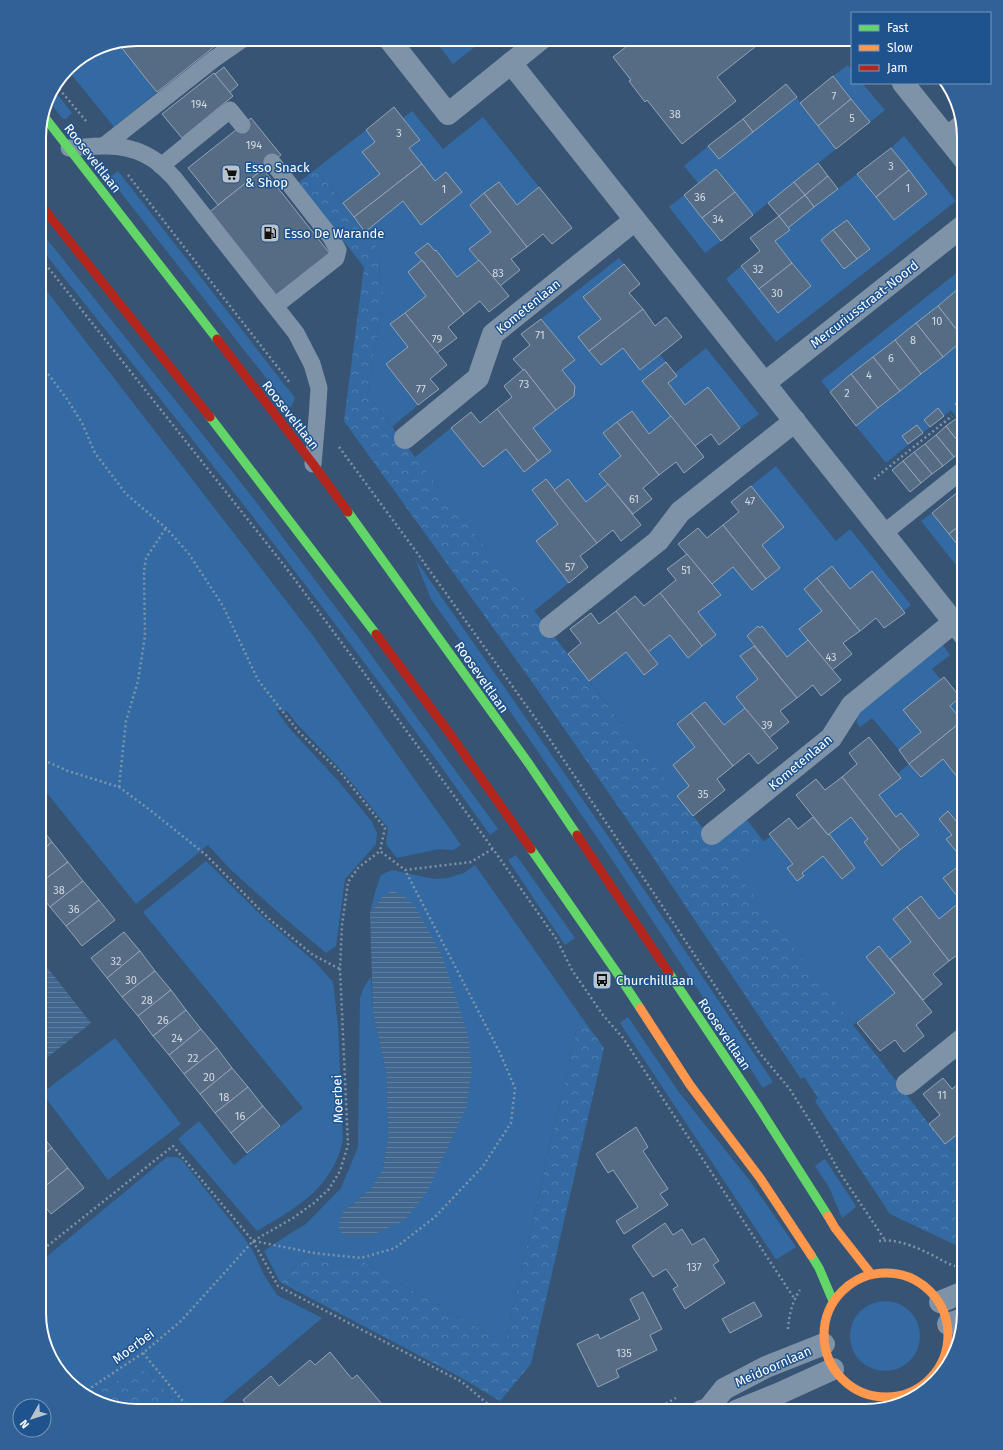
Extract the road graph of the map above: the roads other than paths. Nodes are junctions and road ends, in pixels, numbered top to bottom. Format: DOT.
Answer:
graph roads {
  1 [pos="233,46"];
  2 [pos="395,46"];
  3 [pos="532,46"];
  4 [pos="511,63"];
  5 [pos="904,84"];
  6 [pos="48,121"];
  7 [pos="242,125"];
  8 [pos="954,132"];
  9 [pos="105,145"];
  10 [pos="69,148"];
  11 [pos="272,162"];
  12 [pos="161,166"];
  13 [pos="46,212"];
  14 [pos="635,220"];
  15 [pos="957,231"];
  16 [pos="275,306"];
  17 [pos="765,383"];
  18 [pos="795,421"];
  19 [pos="404,438"];
  20 [pos="313,464"];
  21 [pos="957,475"];
  22 [pos="884,533"];
  23 [pos="957,625"];
  24 [pos="550,627"];
  25 [pos="957,629"];
  26 [pos="712,834"];
  27 [pos="957,1044"];
  28 [pos="907,1084"];
  29 [pos="871,1274"];
  30 [pos="957,1295"];
  31 [pos="834,1301"];
  32 [pos="940,1302"];
  33 [pos="956,1321"];
  34 [pos="824,1344"];
  35 [pos="944,1359"];
  36 [pos="833,1368"];
  37 [pos="907,1394"];
  38 [pos="895,1399"];
  39 [pos="890,1401"];
  40 [pos="714,1404"];
  41 [pos="753,1404"];
  1 -- 9 [label="lane"];
  2 -- 4 [label="street"];
  3 -- 4 [label="street"];
  4 -- 14 [label="street, Kometenlaan"];
  5 -- 8 [label="street"];
  6 -- 10 [label="main road, Rooseveltlaan"];
  7 -- 12 [label="lane"];
  9 -- 10 [label="lane"];
  9 -- 12 [label="lane"];
  10 -- 20 [label="main road, Rooseveltlaan"];
  11 -- 16 [label="lane"];
  12 -- 16 [label="lane"];
  13 -- 31 [label="main road"];
  14 -- 17 [label="street, Kometenlaan"];
  14 -- 19 [label="street, Kometenlaan"];
  15 -- 17 [label="street, Mercuriusstraat-Noord"];
  16 -- 20 [label="lane"];
  17 -- 18 [label="street, Kometenlaan"];
  18 -- 22 [label="street, Kometenlaan"];
  18 -- 24 [label="street"];
  20 -- 29 [label="main road, Rooseveltlaan"];
  21 -- 22 [label="lane"];
  22 -- 23 [label="street, Kometenlaan"];
  25 -- 26 [label="street, Kometenlaan"];
  27 -- 28 [label="street"];
  29 -- 31 [label="main road"];
  29 -- 32 [label="main road"];
  30 -- 32 [label="street"];
  31 -- 34 [label="main road"];
  32 -- 33 [label="main road"];
  33 -- 35 [label="main road"];
  34 -- 36 [label="main road"];
  34 -- 40 [label="street, Meidoornlaan"];
  36 -- 39 [label="main road"];
  36 -- 41 [label="street, Meidoornlaan"];
  37 -- 38 [label="main road"];
}
